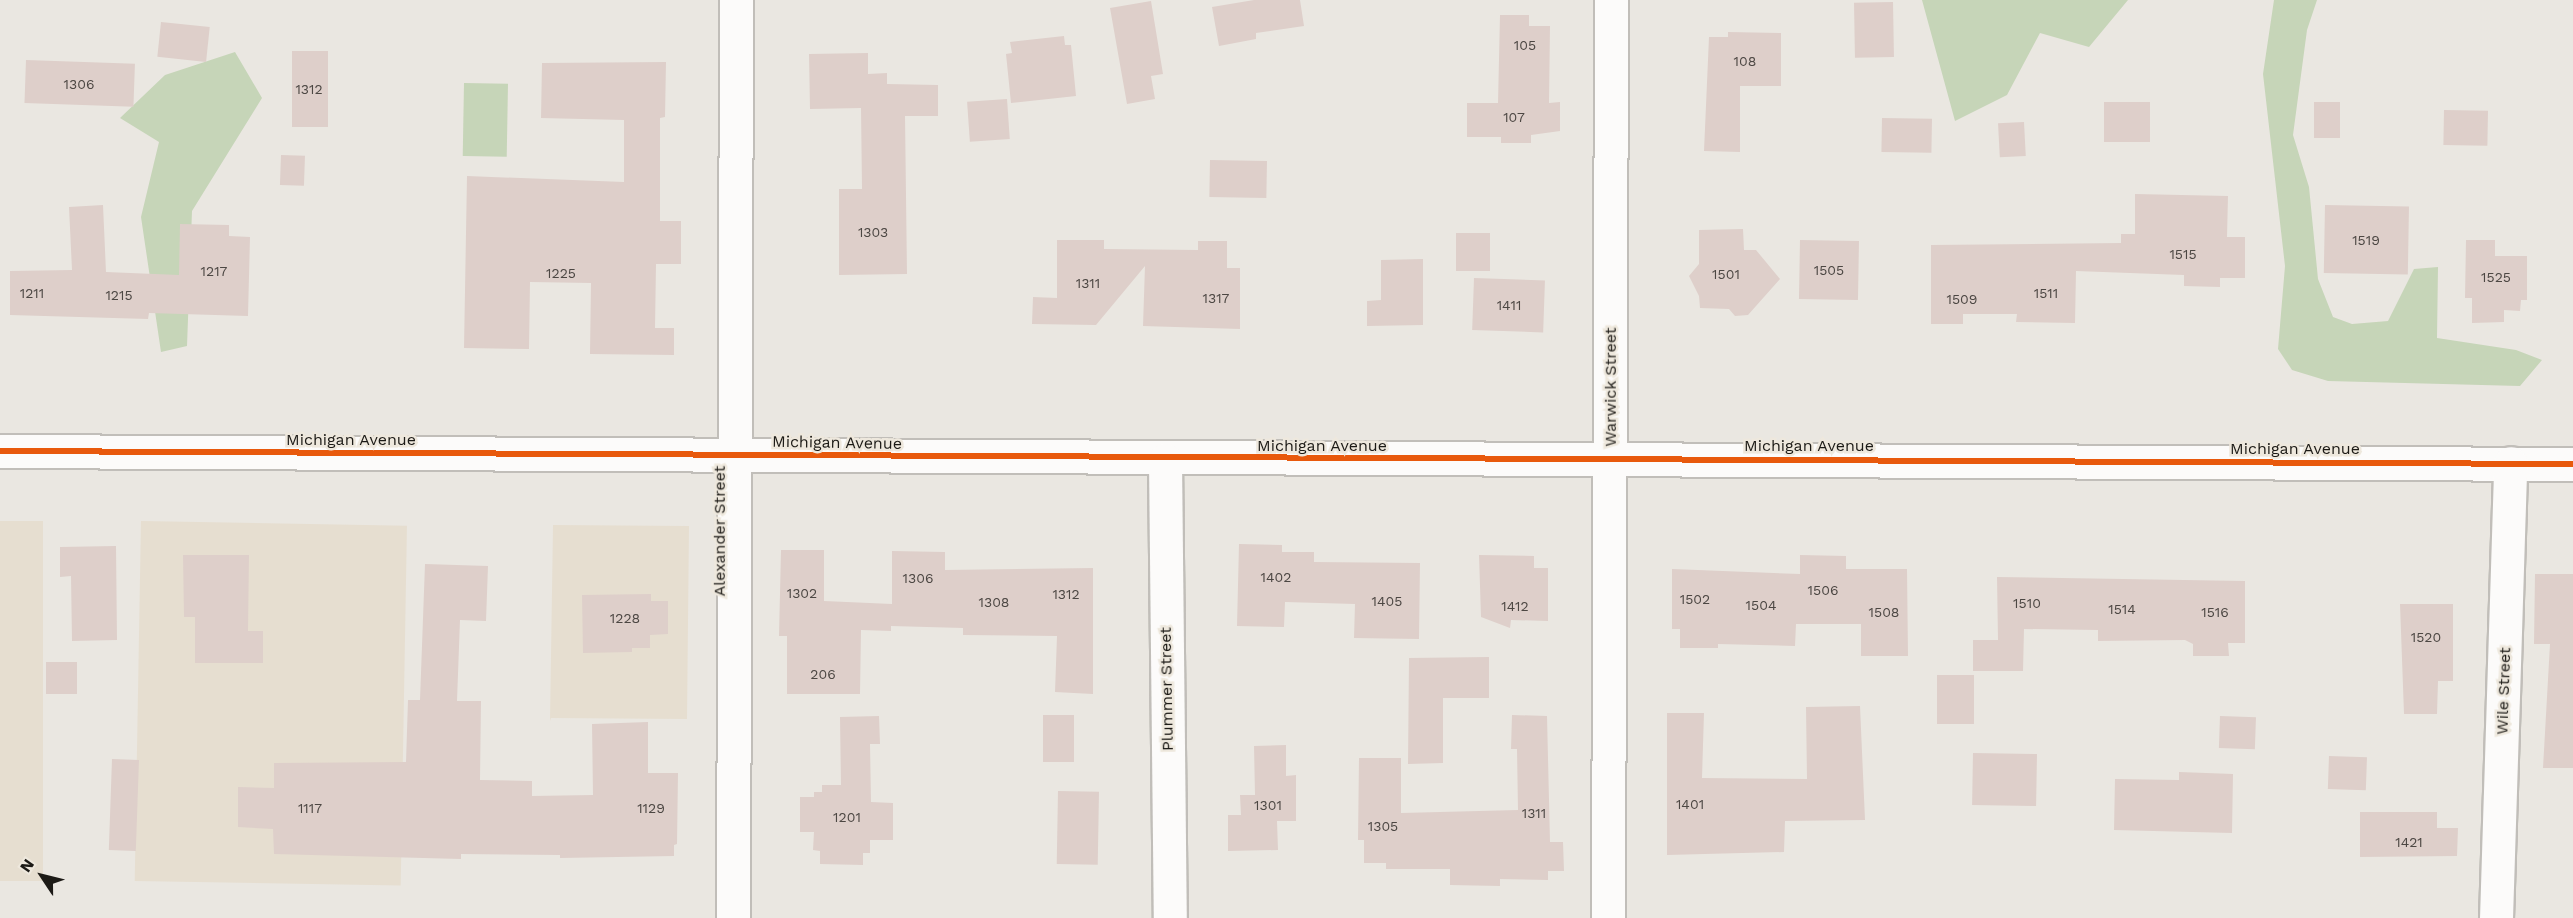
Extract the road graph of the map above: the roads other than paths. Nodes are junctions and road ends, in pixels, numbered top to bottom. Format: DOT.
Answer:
graph roads {
  1 [pos="736,0"];
  2 [pos="1611,0"];
  3 [pos="0,452"];
  4 [pos="734,455"];
  5 [pos="1611,458"];
  6 [pos="1165,460"];
  7 [pos="2510,464"];
  8 [pos="2573,464"];
  9 [pos="733,918"];
  10 [pos="1170,918"];
  11 [pos="1608,918"];
  12 [pos="2496,918"];
  1 -- 4 [label="street, Alexander Street"];
  2 -- 5 [label="street, Warwick Street"];
  3 -- 4 [label="street, Michigan Avenue"];
  4 -- 6 [label="street, Michigan Avenue"];
  4 -- 9 [label="street, Alexander Street"];
  5 -- 6 [label="street, Michigan Avenue"];
  5 -- 7 [label="street, Michigan Avenue"];
  5 -- 11 [label="street, Warwick Street"];
  6 -- 10 [label="street, Plummer Street"];
  7 -- 8 [label="street, Michigan Avenue"];
  7 -- 12 [label="street, Wile Street"];
}
